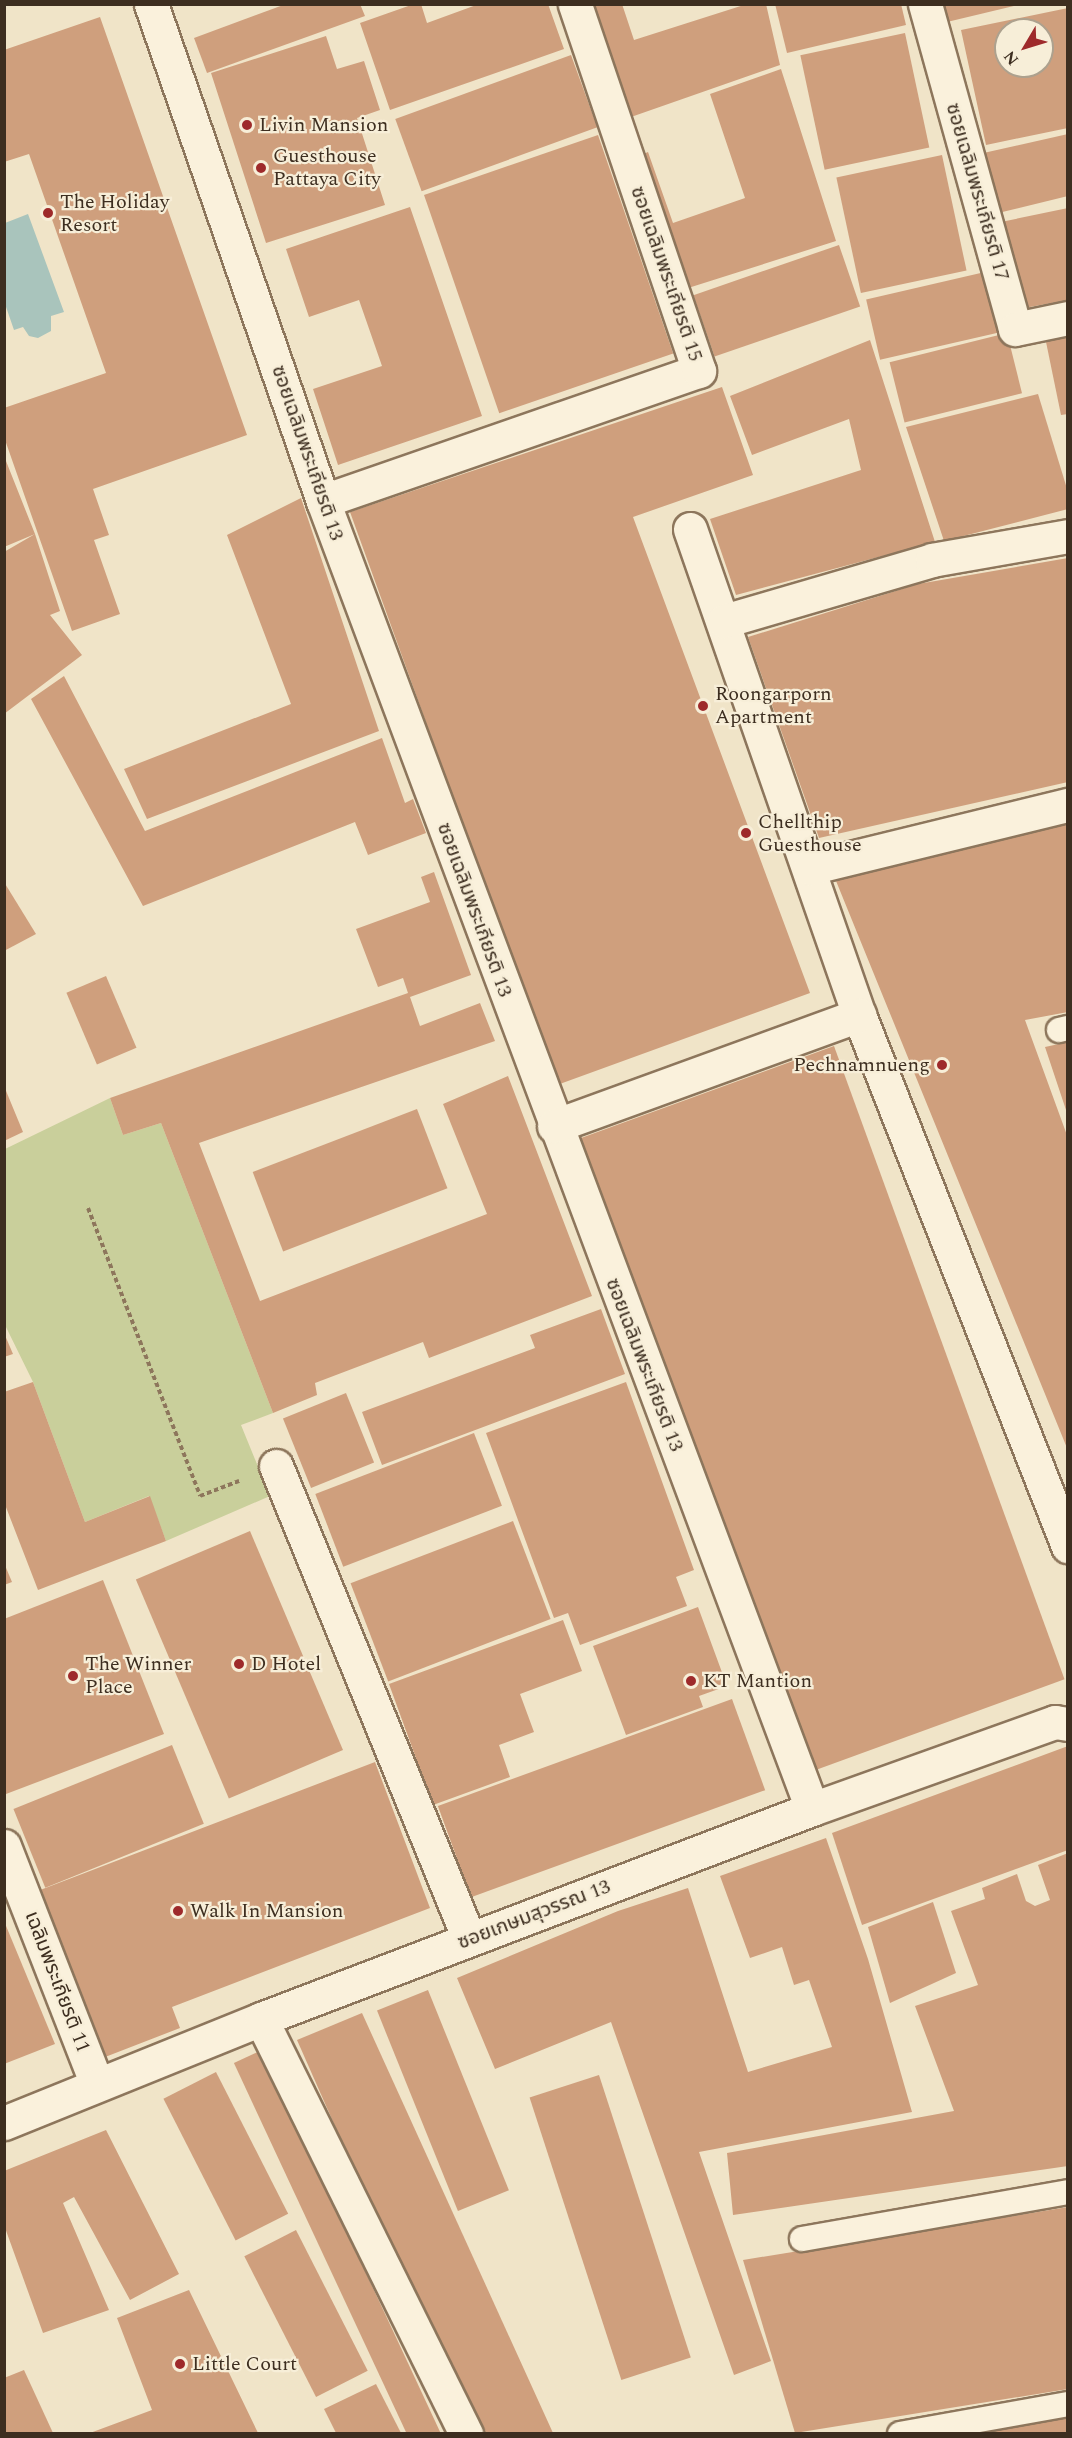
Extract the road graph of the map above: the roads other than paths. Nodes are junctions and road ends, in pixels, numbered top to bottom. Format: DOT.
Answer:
graph roads {
  1 [pos="151,4"];
  2 [pos="575,4"];
  3 [pos="925,4"];
  4 [pos="1068,318"];
  5 [pos="323,501"];
  6 [pos="690,529"];
  7 [pos="1068,536"];
  8 [pos="724,621"];
  9 [pos="1068,806"];
  10 [pos="809,868"];
  11 [pos="859,1015"];
  12 [pos="554,1126"];
  13 [pos="276,1466"];
  14 [pos="1068,1546"];
  15 [pos="1068,1724"];
  16 [pos="812,1809"];
  17 [pos="4,1846"];
  18 [pos="469,1939"];
  19 [pos="261,2019"];
  20 [pos="97,2085"];
  21 [pos="4,2123"];
  22 [pos="1068,2192"];
  23 [pos="802,2239"];
  24 [pos="1068,2404"];
  25 [pos="466,2433"];
  26 [pos="900,2433"];
  1 -- 5 [label="street, ซอยเฉลิมพระเกียรติ 13"];
  2 -- 5 [label="street, ซอยเฉลิมพระเกียรติ 15"];
  3 -- 4 [label="street, ซอยเฉลิมพระเกียรติ 17"];
  5 -- 12 [label="street, ซอยเฉลิมพระเกียรติ 13"];
  6 -- 8 [label="street"];
  7 -- 8 [label="street"];
  8 -- 10 [label="street"];
  9 -- 10 [label="street"];
  10 -- 11 [label="street"];
  11 -- 12 [label="street"];
  11 -- 14 [label="street"];
  12 -- 16 [label="street, ซอยเฉลิมพระเกียรติ 13"];
  13 -- 18 [label="street"];
  15 -- 16 [label="street, ซอยเกษมสุวรรณ 13"];
  16 -- 18 [label="street, ซอยเกษมสุวรรณ 13"];
  17 -- 20 [label="street, เฉลิมพระเกียรติ 11"];
  18 -- 19 [label="street, ซอยเกษมสุวรรณ 13"];
  19 -- 20 [label="street, ซอยเกษมสุวรรณ 13"];
  19 -- 25 [label="street"];
  20 -- 21 [label="street, ซอยเกษมสุวรรณ 13"];
  22 -- 23 [label="lane"];
  24 -- 26 [label="lane"];
}
